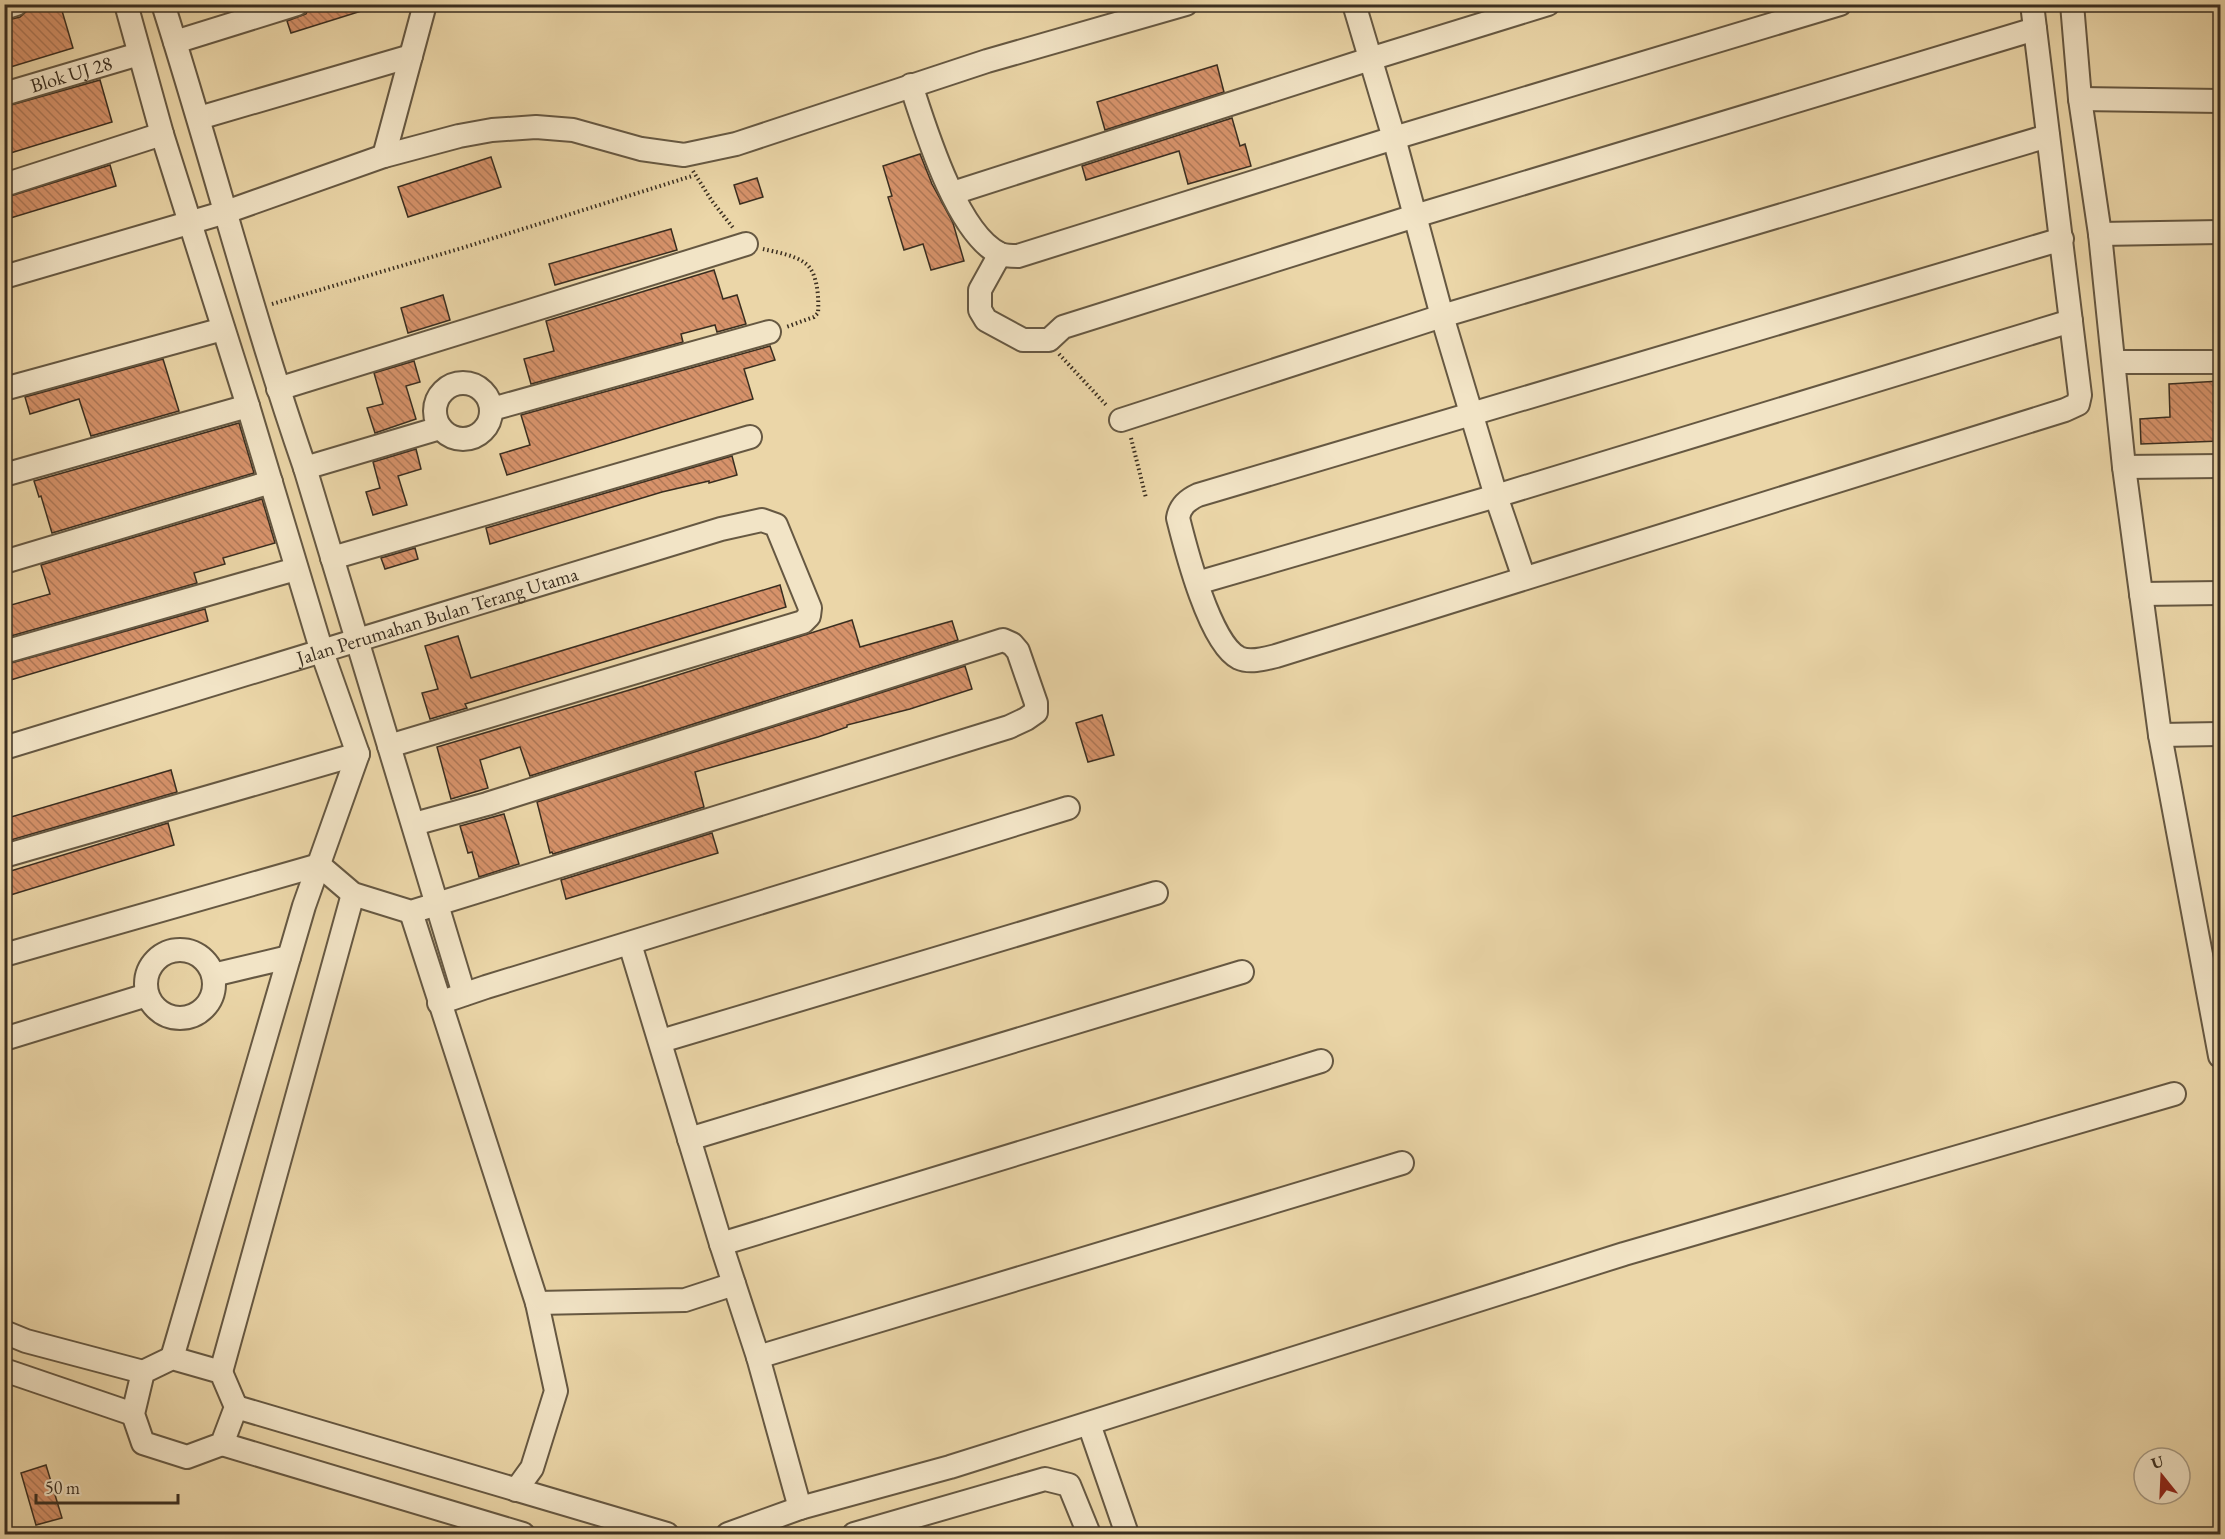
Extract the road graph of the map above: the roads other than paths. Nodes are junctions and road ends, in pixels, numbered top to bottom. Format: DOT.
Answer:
graph roads {
  1 [pos="16,4"];
  2 [pos="126,4"];
  3 [pos="163,4"];
  4 [pos="297,4"];
  5 [pos="425,4"];
  6 [pos="1186,4"];
  7 [pos="1354,4"];
  8 [pos="1548,4"];
  9 [pos="1840,4"];
  10 [pos="2032,4"];
  11 [pos="2072,4"];
  12 [pos="4,8"];
  13 [pos="2035,29"];
  14 [pos="175,42"];
  15 [pos="139,54"];
  16 [pos="411,56"];
  17 [pos="1370,59"];
  18 [pos="911,85"];
  19 [pos="4,94"];
  20 [pos="2080,99"];
  21 [pos="2220,101"];
  22 [pos="199,118"];
  23 [pos="162,134"];
  24 [pos="2048,136"];
  25 [pos="1394,138"];
  26 [pos="384,156"];
  27 [pos="4,185"];
  28 [pos="953,193"];
  29 [pos="226,212"];
  30 [pos="1415,216"];
  31 [pos="191,223"];
  32 [pos="2220,232"];
  33 [pos="2100,234"];
  34 [pos="2062,239"];
  35 [pos="746,244"];
  36 [pos="1000,254"];
  37 [pos="4,277"];
  38 [pos="1442,316"];
  39 [pos="2071,321"];
  40 [pos="223,329"];
  41 [pos="769,332"];
  42 [pos="2115,362"];
  43 [pos="2220,362"];
  44 [pos="4,389"];
  45 [pos="278,389"];
  46 [pos="248,406"];
  47 [pos="492,409"];
  48 [pos="1471,415"];
  49 [pos="1121,420"];
  50 [pos="440,428"];
  51 [pos="750,437"];
  52 [pos="2220,466"];
  53 [pos="2124,467"];
  54 [pos="305,468"];
  55 [pos="4,475"];
  56 [pos="271,482"];
  57 [pos="1496,496"];
  58 [pos="332,558"];
  59 [pos="4,562"];
  60 [pos="296,569"];
  61 [pos="1524,578"];
  62 [pos="1197,583"];
  63 [pos="2220,593"];
  64 [pos="2141,594"];
  65 [pos="358,640"];
  66 [pos="4,652"];
  67 [pos="322,652"];
  68 [pos="2220,734"];
  69 [pos="2160,735"];
  70 [pos="389,746"];
  71 [pos="4,748"];
  72 [pos="358,754"];
  73 [pos="1068,808"];
  74 [pos="414,824"];
  75 [pos="4,856"];
  76 [pos="320,865"];
  77 [pos="1156,893"];
  78 [pos="353,894"];
  79 [pos="438,903"];
  80 [pos="411,912"];
  81 [pos="630,944"];
  82 [pos="4,955"];
  83 [pos="289,957"];
  84 [pos="1242,972"];
  85 [pos="213,975"];
  86 [pos="464,994"];
  87 [pos="147,995"];
  88 [pos="440,1003"];
  89 [pos="4,1039"];
  90 [pos="661,1041"];
  91 [pos="2219,1046"];
  92 [pos="1321,1060"];
  93 [pos="2174,1094"];
  94 [pos="689,1139"];
  95 [pos="1402,1163"];
  96 [pos="721,1244"];
  97 [pos="734,1284"];
  98 [pos="537,1303"];
  99 [pos="4,1332"];
  100 [pos="758,1357"];
  101 [pos="172,1358"];
  102 [pos="4,1370"];
  103 [pos="143,1372"];
  104 [pos="221,1372"];
  105 [pos="236,1407"];
  106 [pos="133,1414"];
  107 [pos="1089,1424"];
  108 [pos="222,1444"];
  109 [pos="950,1467"];
  110 [pos="516,1490"];
  111 [pos="962,1502"];
  112 [pos="800,1508"];
  113 [pos="523,1534"];
  114 [pos="667,1534"];
  115 [pos="728,1534"];
  116 [pos="854,1534"];
  117 [pos="1089,1534"];
  118 [pos="1127,1534"];
  1 -- 12 [label="street"];
  2 -- 15 [label="street"];
  3 -- 14 [label="street"];
  4 -- 14 [label="street"];
  5 -- 16 [label="street"];
  6 -- 18 [label="street"];
  7 -- 17 [label="street"];
  8 -- 17 [label="street"];
  9 -- 25 [label="street"];
  10 -- 13 [label="street"];
  11 -- 20 [label="street"];
  13 -- 24 [label="street"];
  13 -- 30 [label="street"];
  14 -- 22 [label="street"];
  15 -- 19 [label="street, Blok UJ 28"];
  15 -- 23 [label="street"];
  16 -- 22 [label="street"];
  16 -- 26 [label="street"];
  17 -- 25 [label="street"];
  17 -- 28 [label="street"];
  18 -- 26 [label="street"];
  18 -- 28 [label="street"];
  20 -- 21 [label="street"];
  20 -- 33 [label="street"];
  22 -- 29 [label="street"];
  23 -- 27 [label="street"];
  23 -- 31 [label="street"];
  24 -- 34 [label="street"];
  24 -- 38 [label="street"];
  25 -- 30 [label="street"];
  25 -- 36 [label="street"];
  26 -- 29 [label="street"];
  28 -- 36 [label="street"];
  29 -- 31 [label="street"];
  29 -- 45 [label="street"];
  30 -- 36 [label="street"];
  30 -- 38 [label="street"];
  31 -- 37 [label="street"];
  31 -- 40 [label="street"];
  32 -- 33 [label="street"];
  33 -- 42 [label="street"];
  34 -- 39 [label="street"];
  34 -- 48 [label="street"];
  35 -- 45 [label="street"];
  38 -- 48 [label="street"];
  38 -- 49 [label="street"];
  39 -- 57 [label="street"];
  39 -- 61 [label="street"];
  40 -- 44 [label="street"];
  40 -- 46 [label="street"];
  41 -- 47 [label="street"];
  42 -- 43 [label="street"];
  42 -- 53 [label="street"];
  45 -- 54 [label="street"];
  46 -- 55 [label="street"];
  46 -- 56 [label="street"];
  47 -- 50 [label="street"];
  47 -- 50 [label="street"];
  48 -- 57 [label="street"];
  48 -- 62 [label="street"];
  50 -- 54 [label="street"];
  51 -- 58 [label="street"];
  52 -- 53 [label="street"];
  53 -- 64 [label="street"];
  54 -- 58 [label="street"];
  56 -- 59 [label="street"];
  56 -- 60 [label="street"];
  57 -- 61 [label="street"];
  57 -- 62 [label="street"];
  58 -- 65 [label="street"];
  60 -- 66 [label="street"];
  60 -- 67 [label="street"];
  61 -- 62 [label="street"];
  63 -- 64 [label="street"];
  64 -- 69 [label="street"];
  65 -- 67 [label="street, Jalan Perumahan Bulan Terang Utama"];
  65 -- 70 [label="street"];
  65 -- 70 [label="street, Jalan Perumahan Bulan Terang Utama"];
  67 -- 71 [label="street, Jalan Perumahan Bulan Terang Utama"];
  67 -- 72 [label="street"];
  68 -- 69 [label="street"];
  69 -- 91 [label="street"];
  70 -- 74 [label="street"];
  72 -- 75 [label="street"];
  72 -- 76 [label="street"];
  73 -- 81 [label="street"];
  74 -- 79 [label="street"];
  74 -- 79 [label="street"];
  76 -- 78 [label="street"];
  76 -- 82 [label="street"];
  76 -- 83 [label="street"];
  77 -- 90 [label="street"];
  78 -- 80 [label="street"];
  78 -- 104 [label="street"];
  79 -- 80 [label="street"];
  79 -- 86 [label="street"];
  80 -- 88 [label="street"];
  81 -- 86 [label="street"];
  81 -- 90 [label="street"];
  83 -- 85 [label="street"];
  83 -- 101 [label="street"];
  84 -- 94 [label="street"];
  85 -- 87 [label="street"];
  85 -- 87 [label="street"];
  86 -- 88 [label="street"];
  87 -- 89 [label="street"];
  88 -- 98 [label="street"];
  90 -- 94 [label="street"];
  92 -- 96 [label="street"];
  93 -- 107 [label="street"];
  94 -- 96 [label="street"];
  95 -- 100 [label="street"];
  96 -- 97 [label="street"];
  97 -- 98 [label="street"];
  97 -- 100 [label="street"];
  98 -- 110 [label="street"];
  99 -- 103 [label="street"];
  100 -- 112 [label="street"];
  101 -- 103 [label="street"];
  101 -- 104 [label="street"];
  102 -- 106 [label="street"];
  103 -- 106 [label="street"];
  104 -- 105 [label="street"];
  105 -- 108 [label="street"];
  105 -- 110 [label="street"];
  106 -- 108 [label="street"];
  107 -- 109 [label="street"];
  107 -- 118 [label="street"];
  108 -- 113 [label="street"];
  109 -- 111 [label="street"];
  109 -- 112 [label="street"];
  110 -- 114 [label="street"];
  111 -- 116 [label="street"];
  111 -- 117 [label="street"];
  112 -- 115 [label="street"];
}
